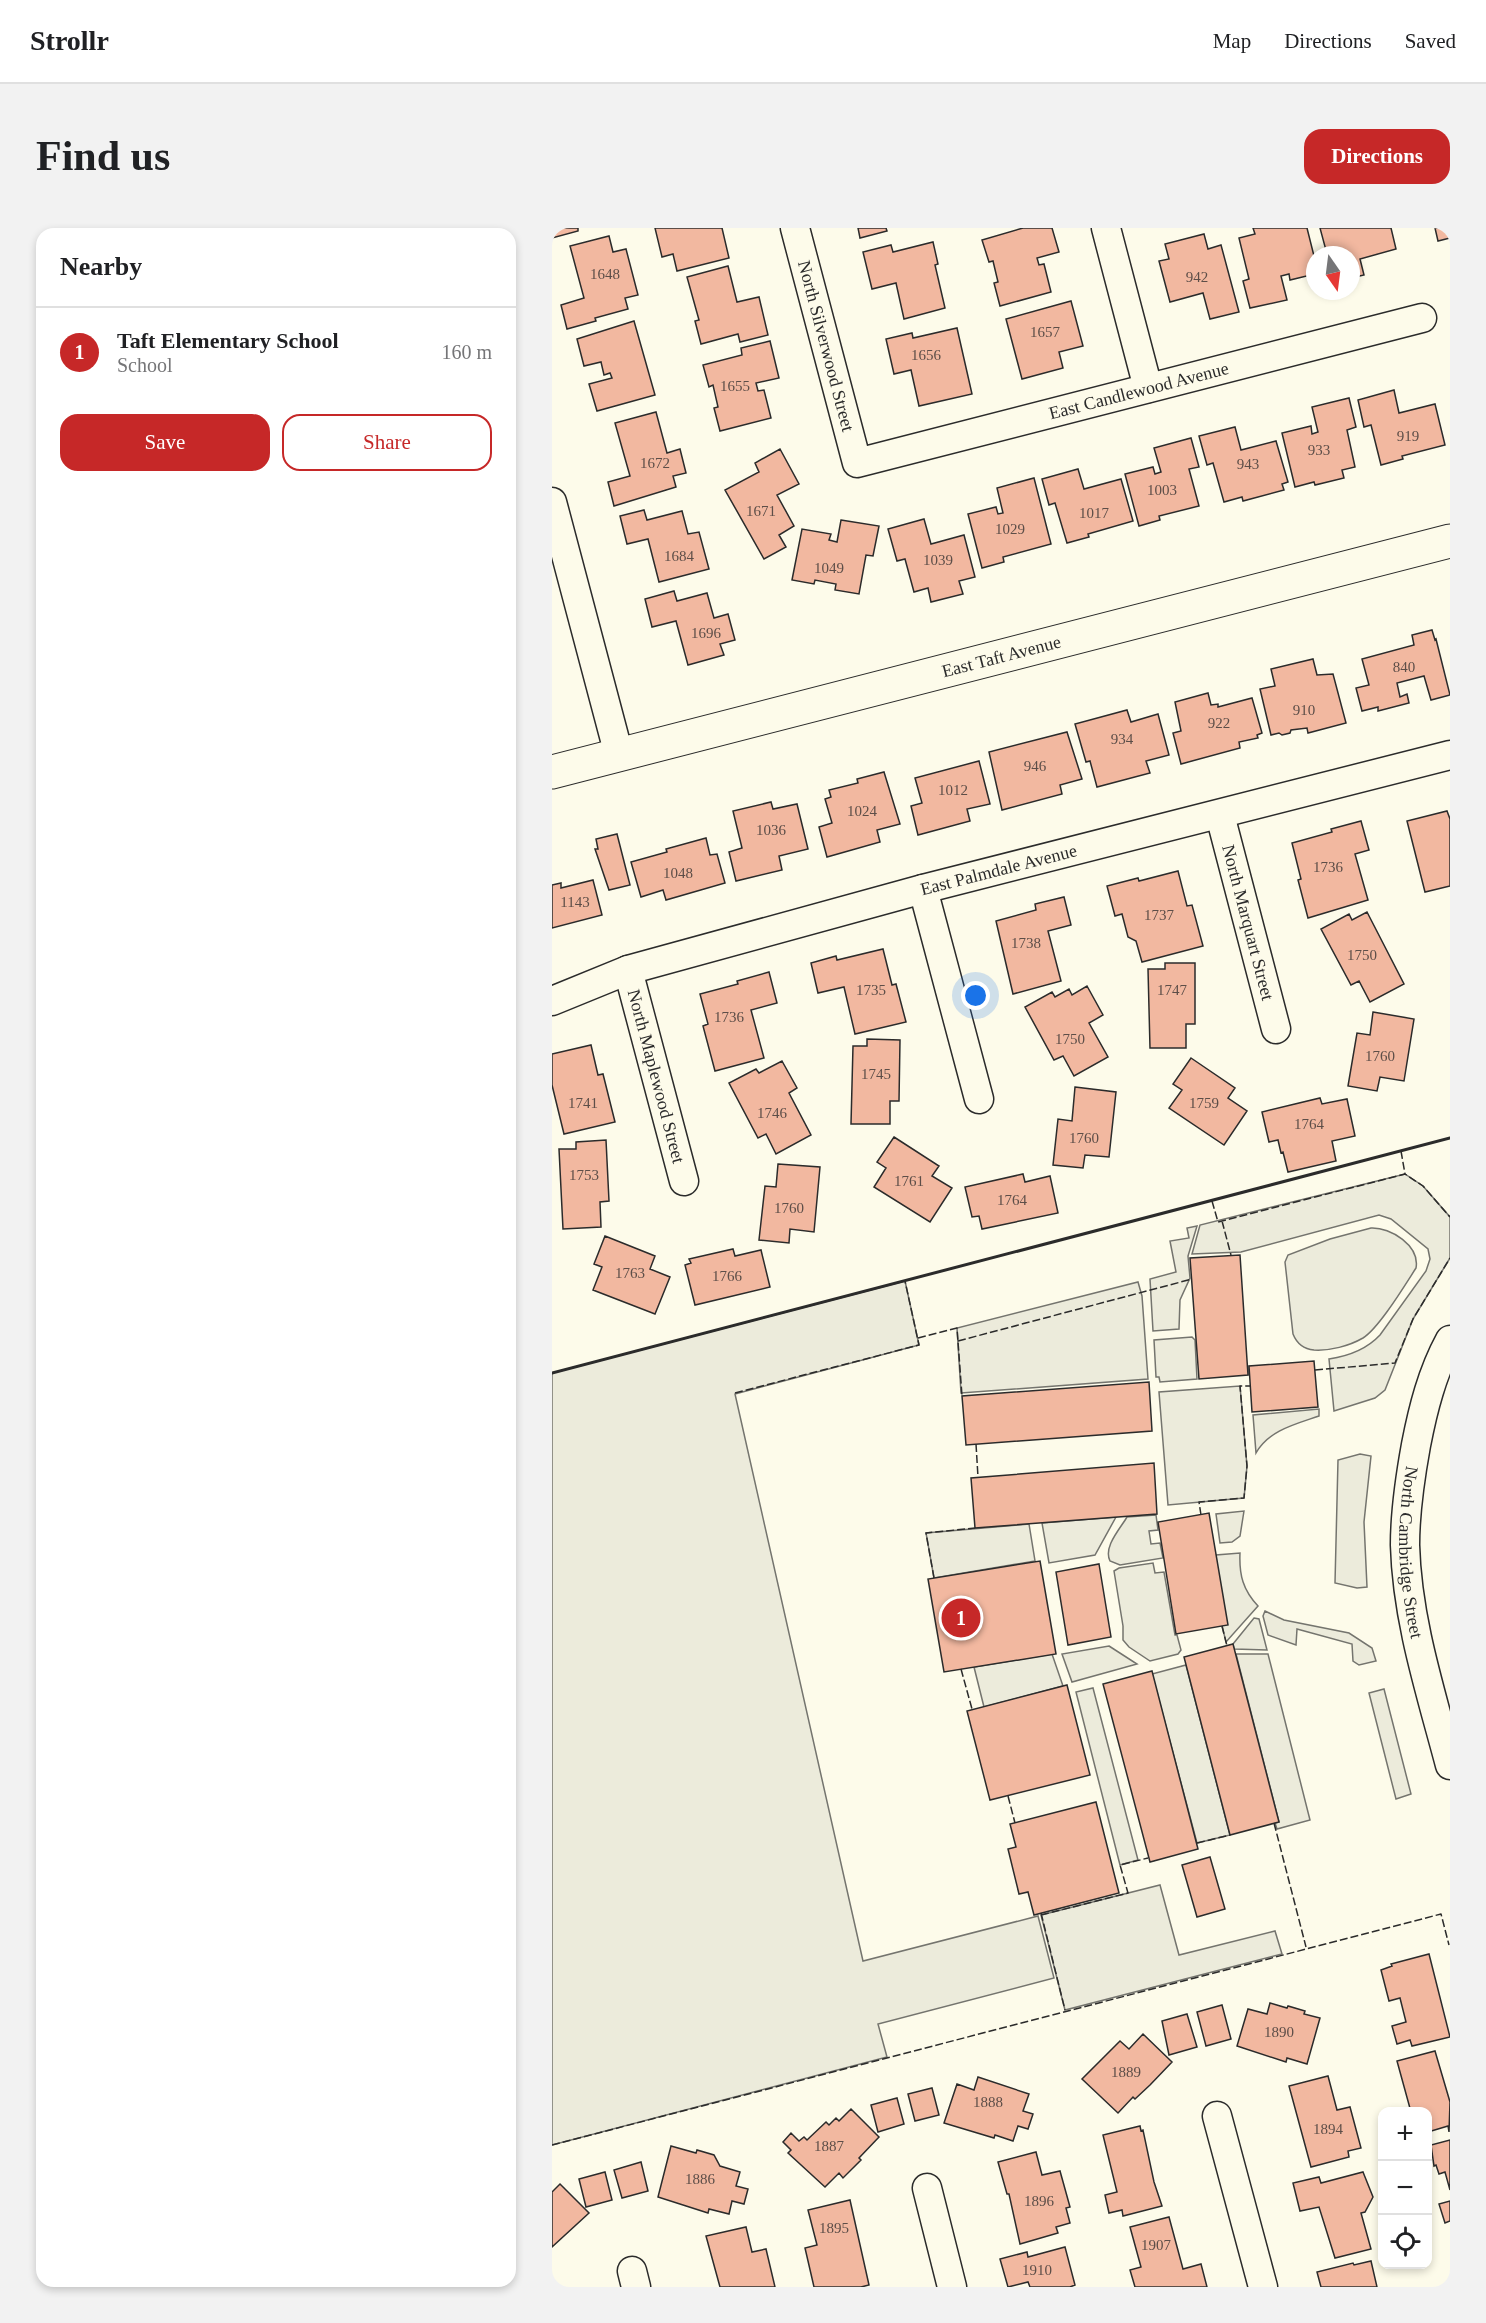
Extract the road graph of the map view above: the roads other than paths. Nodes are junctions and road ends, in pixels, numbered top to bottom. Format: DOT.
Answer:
graph roads {
  1 [pos="795,228"];
  2 [pos="1106,228"];
  3 [pos="1422,318"];
  4 [pos="1148,388"];
  5 [pos="857,463"];
  6 [pos="553,511"];
  7 [pos="1450,541"];
  8 [pos="619,755"];
  9 [pos="1450,755"];
  10 [pos="552,772"];
  11 [pos="1220,815"];
  12 [pos="923,889"];
  13 [pos="628,970"];
  14 [pos="552,1001"];
  15 [pos="1276,1029"];
  16 [pos="979,1099"];
  17 [pos="684,1181"];
  18 [pos="1450,1340"];
  19 [pos="1450,1761"];
  20 [pos="1216,2116"];
  21 [pos="927,2188"];
  22 [pos="952,2287"];
  23 [pos="1263,2287"];
  1 -- 5 [label="street, North Silverwood Street"];
  2 -- 4 [label="street"];
  3 -- 4 [label="street, East Candlewood Avenue"];
  4 -- 5 [label="street, East Candlewood Avenue"];
  6 -- 8 [label="street"];
  7 -- 8 [label="main road, East Taft Avenue"];
  8 -- 10 [label="main road, East Taft Avenue"];
  9 -- 11 [label="street, East Palmdale Avenue"];
  11 -- 12 [label="street, East Palmdale Avenue"];
  11 -- 15 [label="street, North Marquart Street"];
  12 -- 13 [label="street, East Palmdale Avenue"];
  12 -- 16 [label="street"];
  13 -- 14 [label="street, East Palmdale Avenue"];
  13 -- 17 [label="street, North Maplewood Street"];
  18 -- 19 [label="street, North Cambridge Street"];
  20 -- 23 [label="street"];
  21 -- 22 [label="street"];
}
